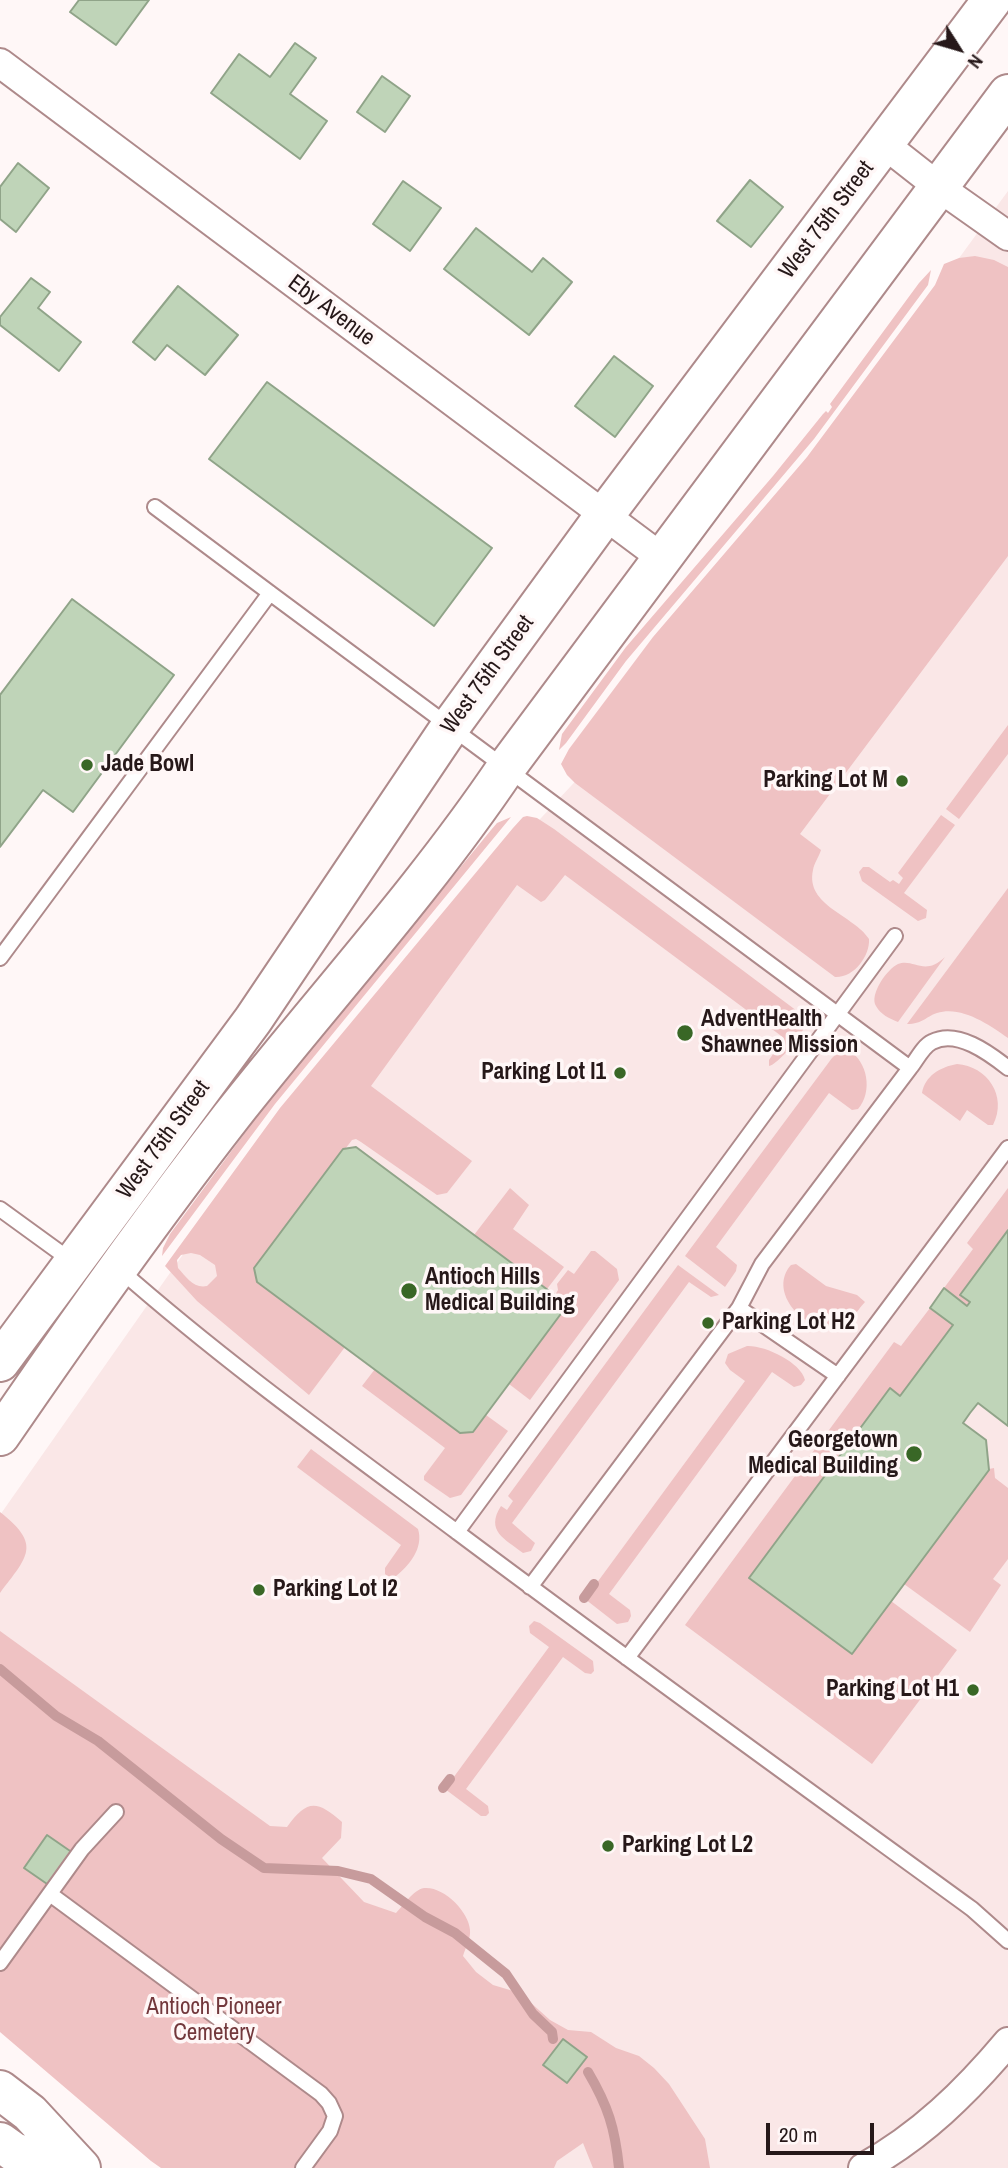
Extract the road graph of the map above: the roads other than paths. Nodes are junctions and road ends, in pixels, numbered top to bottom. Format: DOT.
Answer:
graph roads {
  1 [pos="992,0"];
  2 [pos="0,63"];
  3 [pos="1008,94"];
  4 [pos="884,144"];
  5 [pos="940,188"];
  6 [pos="1008,236"];
  7 [pos="155,507"];
  8 [pos="604,516"];
  9 [pos="663,558"];
  10 [pos="270,593"];
  11 [pos="450,727"];
  12 [pos="506,768"];
  13 [pos="895,936"];
  14 [pos="0,958"];
  15 [pos="838,1015"];
  16 [pos="910,1068"];
  17 [pos="1008,1068"];
  18 [pos="1008,1148"];
  19 [pos="0,1209"];
  20 [pos="74,1263"];
  21 [pos="118,1269"];
  22 [pos="739,1308"];
  23 [pos="0,1362"];
  24 [pos="838,1376"];
  25 [pos="0,1436"];
  26 [pos="457,1532"];
  27 [pos="530,1587"];
  28 [pos="627,1658"];
  29 [pos="116,1812"];
  30 [pos="50,1894"];
  31 [pos="1008,1941"];
  32 [pos="0,1963"];
  33 [pos="1008,2042"];
  34 [pos="0,2090"];
  35 [pos="0,2142"];
  36 [pos="60,2168"];
  37 [pos="81,2168"];
  38 [pos="303,2168"];
  39 [pos="863,2168"];
  1 -- 4 [label="main road, West 75th Street"];
  2 -- 8 [label="street, Eby Avenue"];
  3 -- 5 [label="main road, West 75th Street"];
  4 -- 5 [label="street"];
  4 -- 8 [label="main road, West 75th Street"];
  5 -- 6 [label="street"];
  5 -- 9 [label="main road, West 75th Street"];
  7 -- 10 [label="lane"];
  8 -- 9 [label="street, Eby Avenue"];
  8 -- 11 [label="main road, West 75th Street"];
  9 -- 12 [label="main road, West 75th Street"];
  10 -- 11 [label="lane"];
  10 -- 14 [label="lane"];
  11 -- 12 [label="lane"];
  11 -- 20 [label="main road, West 75th Street"];
  12 -- 15 [label="lane"];
  12 -- 21 [label="main road, West 75th Street"];
  13 -- 15 [label="lane"];
  15 -- 16 [label="lane"];
  15 -- 26 [label="lane"];
  16 -- 17 [label="lane"];
  16 -- 22 [label="lane"];
  18 -- 24 [label="lane"];
  19 -- 20 [label="lane"];
  20 -- 23 [label="main road, West 75th Street"];
  21 -- 25 [label="main road, West 75th Street"];
  21 -- 26 [label="lane"];
  22 -- 24 [label="lane"];
  22 -- 27 [label="lane"];
  24 -- 28 [label="lane"];
  26 -- 27 [label="lane"];
  27 -- 28 [label="lane"];
  28 -- 31 [label="lane"];
  29 -- 30 [label="lane"];
  30 -- 32 [label="lane"];
  30 -- 38 [label="lane"];
  33 -- 39 [label="street"];
  34 -- 37 [label="main road"];
  35 -- 36 [label="main road"];
}
